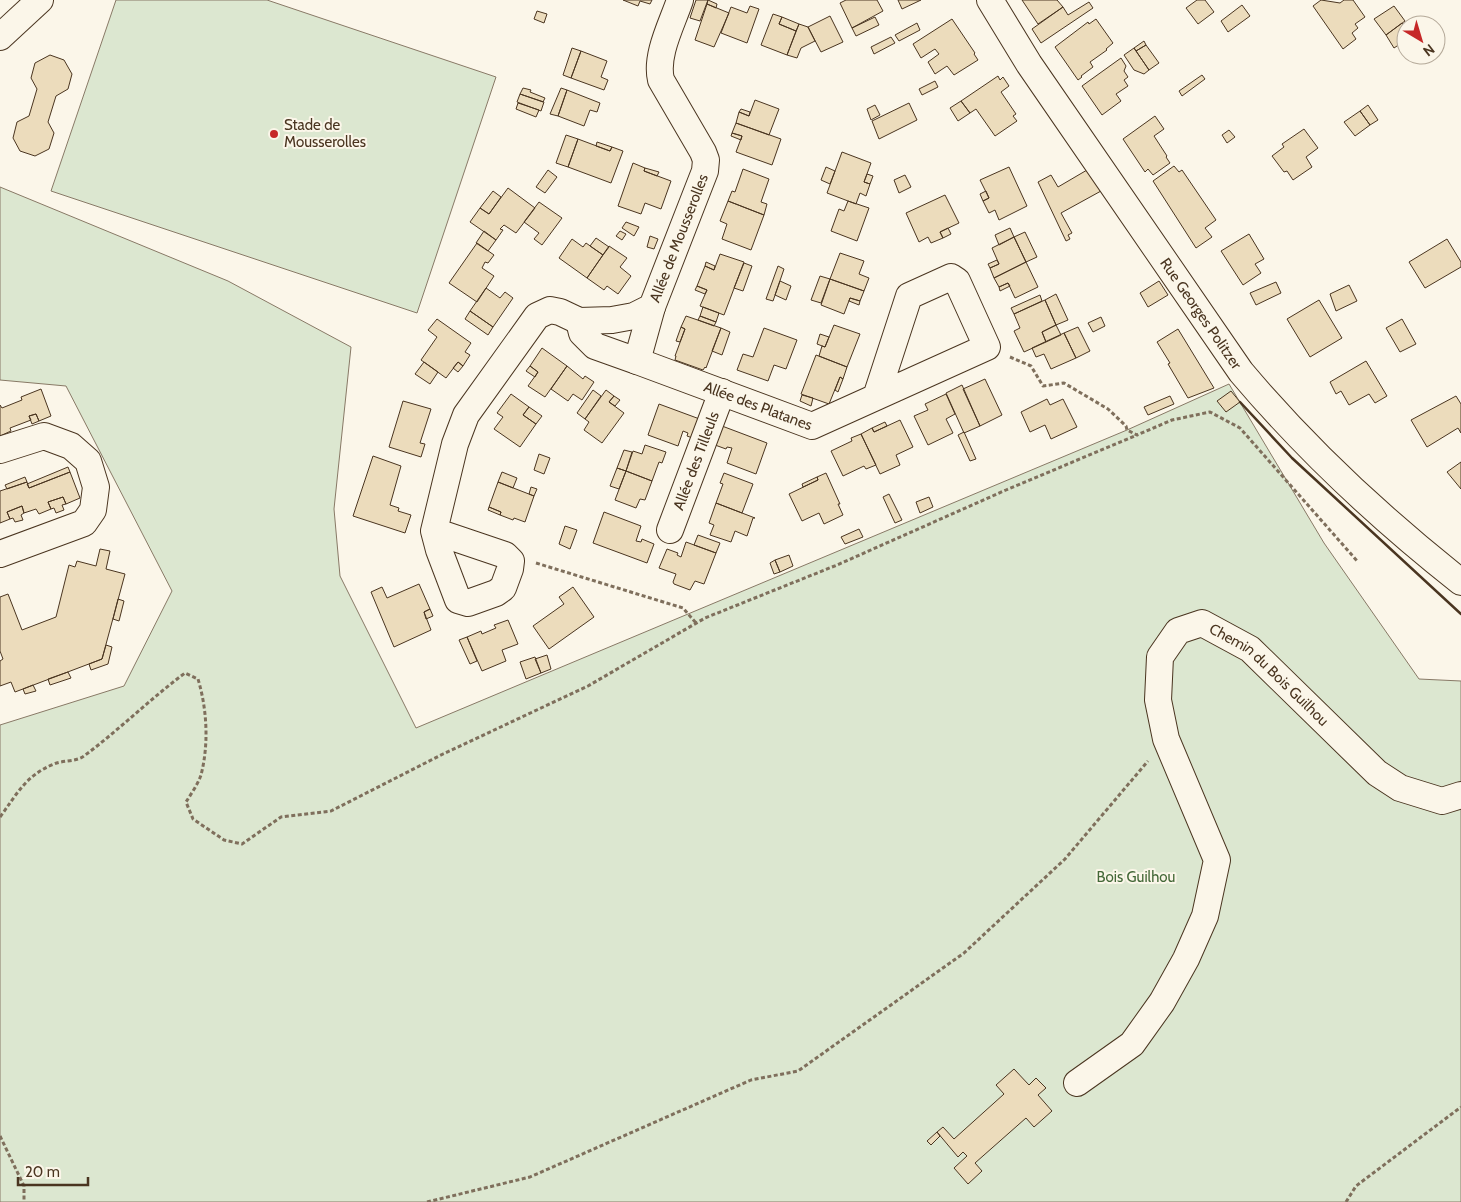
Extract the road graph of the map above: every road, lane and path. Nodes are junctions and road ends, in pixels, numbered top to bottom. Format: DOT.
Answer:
graph roads {
  1 [pos="40,0"];
  2 [pos="680,0"];
  3 [pos="990,0"];
  4 [pos="0,37"];
  5 [pos="652,307"];
  6 [pos="579,321"];
  7 [pos="987,347"];
  8 [pos="637,362"];
  9 [pos="722,392"];
  10 [pos="876,396"];
  11 [pos="1137,435"];
  12 [pos="0,450"];
  13 [pos="670,530"];
  14 [pos="434,531"];
  15 [pos="0,554"];
  16 [pos="511,561"];
  17 [pos="1358,562"];
  18 [pos="1461,582"];
  19 [pos="696,623"];
  20 [pos="1166,739"];
  21 [pos="1461,794"];
  22 [pos="0,817"];
  23 [pos="1077,1083"];
  24 [pos="1461,1107"];
  25 [pos="0,1136"];
  26 [pos="24,1202"];
  27 [pos="427,1202"];
  28 [pos="1346,1202"];
  1 -- 4 [label="street"];
  2 -- 5 [label="street, Allée de Mousserolles"];
  3 -- 18 [label="street, Rue Georges Politzer"];
  5 -- 6 [label="street, Allée de Mousserolles"];
  5 -- 8 [label="street"];
  6 -- 8 [label="street, Allée des Platanes"];
  6 -- 14 [label="street, Allée de Mousserolles"];
  7 -- 10 [label="street, Allée des Platanes"];
  7 -- 10 [label="street"];
  7 -- 11 [label="path"];
  8 -- 9 [label="street, Allée des Platanes"];
  9 -- 10 [label="street, Allée des Platanes"];
  9 -- 13 [label="street, Allée des Tilleuls"];
  11 -- 17 [label="path"];
  11 -- 19 [label="path"];
  12 -- 15 [label="street"];
  14 -- 16 [label="street"];
  14 -- 16 [label="street, Allée de Mousserolles"];
  16 -- 19 [label="path"];
  19 -- 22 [label="path"];
  20 -- 21 [label="street, Chemin du Bois Guilhou"];
  20 -- 23 [label="street, Chemin du Bois Guilhou"];
  20 -- 27 [label="path"];
  24 -- 28 [label="path"];
  25 -- 26 [label="path"];
}
